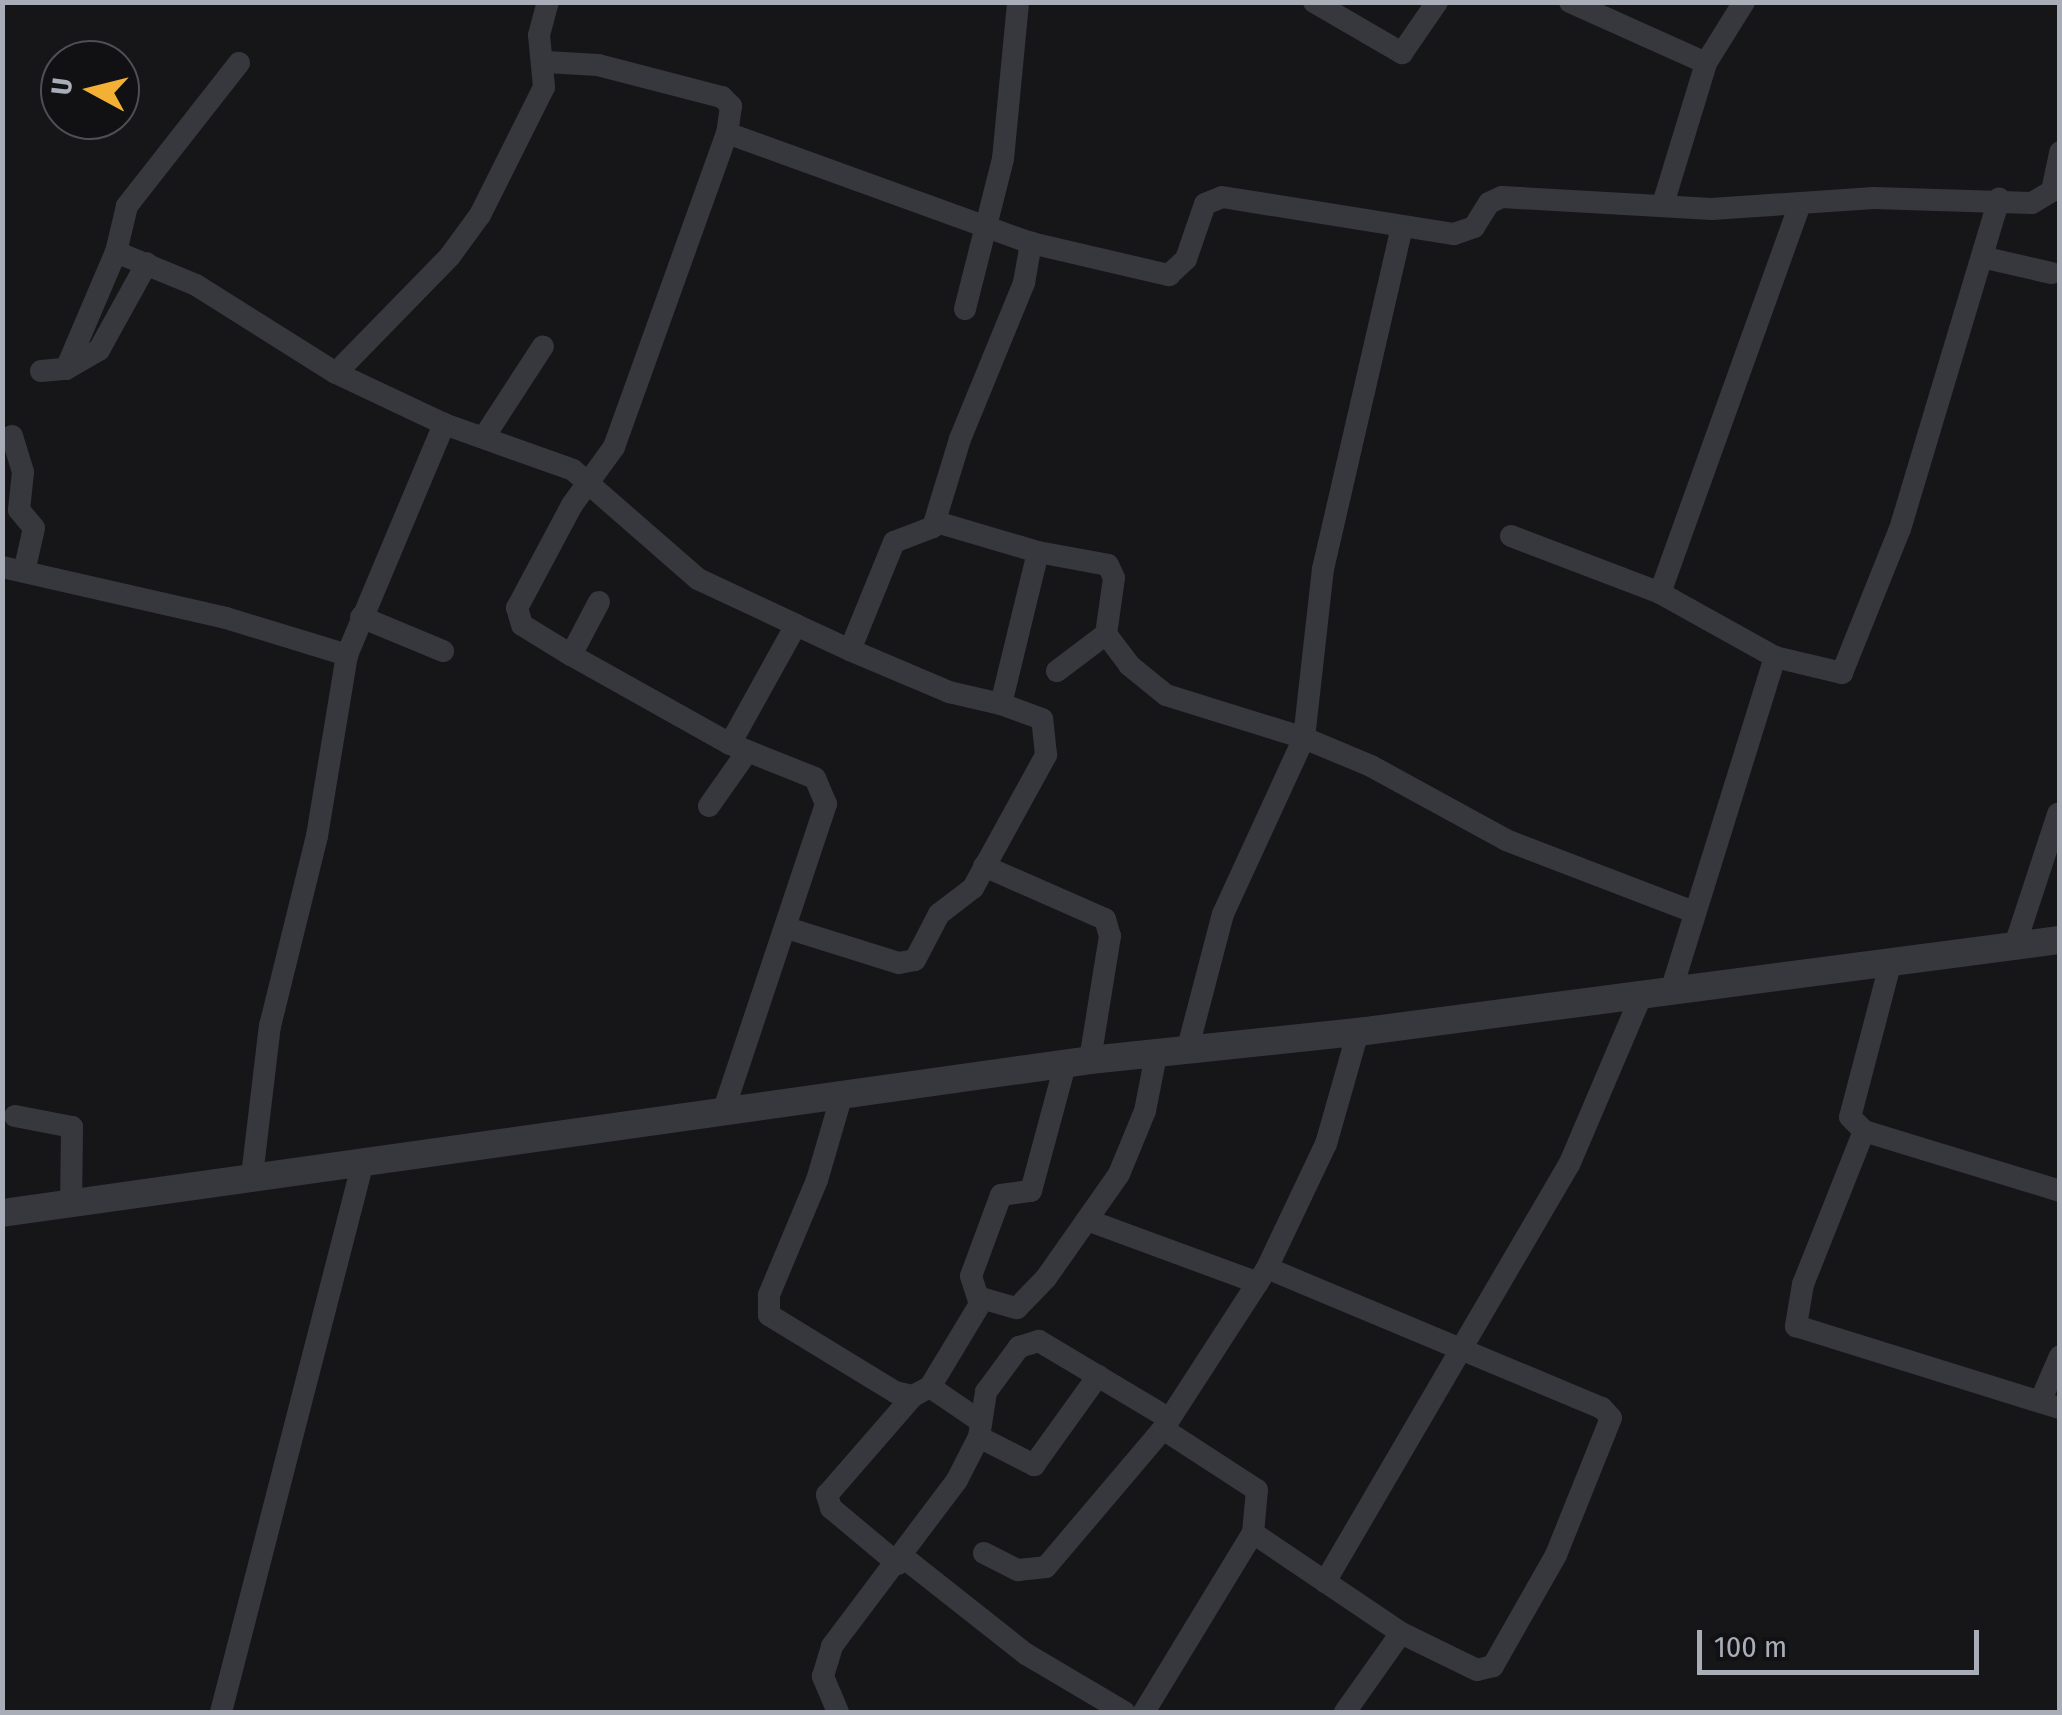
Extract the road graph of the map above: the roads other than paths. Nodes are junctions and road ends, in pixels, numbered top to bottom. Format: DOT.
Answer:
graph roads {
  1 [pos="548,2"];
  2 [pos="1018,2"];
  3 [pos="1314,2"];
  4 [pos="1438,2"];
  5 [pos="1570,2"];
  6 [pos="1744,2"];
  7 [pos="239,62"];
  8 [pos="546,62"];
  9 [pos="1706,63"];
  10 [pos="727,133"];
  11 [pos="2060,152"];
  12 [pos="1999,199"];
  13 [pos="1663,204"];
  14 [pos="1799,207"];
  15 [pos="989,225"];
  16 [pos="1402,227"];
  17 [pos="1031,243"];
  18 [pos="116,252"];
  19 [pos="1986,258"];
  20 [pos="147,262"];
  21 [pos="2051,273"];
  22 [pos="965,309"];
  23 [pos="543,346"];
  24 [pos="66,369"];
  25 [pos="41,370"];
  26 [pos="336,373"];
  27 [pos="444,424"];
  28 [pos="12,436"];
  29 [pos="484,436"];
  30 [pos="591,481"];
  31 [pos="936,522"];
  32 [pos="1511,536"];
  33 [pos="1038,552"];
  34 [pos="13,570"];
  35 [pos="1660,593"];
  36 [pos="599,602"];
  37 [pos="361,617"];
  38 [pos="796,625"];
  39 [pos="1106,634"];
  40 [pos="850,650"];
  41 [pos="443,652"];
  42 [pos="346,655"];
  43 [pos="571,655"];
  44 [pos="1775,657"];
  45 [pos="1057,671"];
  46 [pos="1001,704"];
  47 [pos="1304,738"];
  48 [pos="738,748"];
  49 [pos="709,806"];
  50 [pos="2058,814"];
  51 [pos="984,866"];
  52 [pos="1694,912"];
  53 [pos="788,928"];
  54 [pos="2060,940"];
  55 [pos="2015,945"];
  56 [pos="1891,960"];
  57 [pos="1671,991"];
  58 [pos="1641,996"];
  59 [pos="1358,1032"];
  60 [pos="1187,1051"];
  61 [pos="1156,1056"];
  62 [pos="1078,1063"];
  63 [pos="841,1098"];
  64 [pos="723,1112"];
  65 [pos="15,1116"];
  66 [pos="1864,1130"];
  67 [pos="363,1162"];
  68 [pos="252,1176"];
  69 [pos="2060,1190"];
  70 [pos="71,1205"];
  71 [pos="2,1213"];
  72 [pos="1088,1220"];
  73 [pos="1263,1275"];
  74 [pos="981,1298"];
  75 [pos="1463,1350"];
  76 [pos="2060,1356"];
  77 [pos="1098,1376"];
  78 [pos="922,1392"];
  79 [pos="2050,1405"];
  80 [pos="1166,1424"];
  81 [pos="978,1428"];
  82 [pos="1253,1533"];
  83 [pos="984,1553"];
  84 [pos="901,1561"];
  85 [pos="1325,1582"];
  86 [pos="1402,1633"];
  87 [pos="221,1712"];
  88 [pos="838,1712"];
  89 [pos="1124,1712"];
  90 [pos="1144,1712"];
  91 [pos="1345,1712"];
  1 -- 8 [label="street"];
  2 -- 15 [label="street"];
  3 -- 4 [label="street"];
  5 -- 9 [label="street"];
  6 -- 9 [label="street"];
  7 -- 18 [label="street"];
  8 -- 10 [label="street"];
  8 -- 26 [label="street"];
  9 -- 13 [label="street"];
  10 -- 15 [label="street"];
  10 -- 30 [label="street"];
  11 -- 12 [label="street"];
  12 -- 14 [label="street"];
  12 -- 19 [label="street"];
  13 -- 14 [label="street"];
  13 -- 16 [label="street"];
  14 -- 35 [label="street"];
  15 -- 17 [label="street"];
  15 -- 22 [label="street"];
  16 -- 17 [label="street"];
  16 -- 47 [label="street"];
  17 -- 31 [label="street"];
  18 -- 20 [label="street"];
  18 -- 24 [label="street"];
  19 -- 21 [label="street"];
  19 -- 44 [label="street"];
  20 -- 24 [label="street"];
  20 -- 26 [label="street"];
  23 -- 29 [label="street"];
  24 -- 25 [label="street"];
  26 -- 27 [label="street"];
  27 -- 29 [label="street"];
  27 -- 37 [label="street"];
  28 -- 34 [label="street"];
  29 -- 30 [label="street"];
  30 -- 38 [label="street"];
  30 -- 43 [label="street"];
  31 -- 33 [label="street"];
  31 -- 40 [label="street"];
  32 -- 35 [label="street"];
  33 -- 39 [label="street"];
  33 -- 46 [label="street"];
  34 -- 42 [label="street"];
  35 -- 44 [label="street"];
  36 -- 43 [label="street"];
  37 -- 41 [label="street"];
  37 -- 42 [label="street"];
  38 -- 40 [label="street"];
  38 -- 48 [label="street"];
  39 -- 45 [label="street"];
  39 -- 47 [label="street"];
  40 -- 46 [label="street"];
  42 -- 68 [label="street"];
  43 -- 48 [label="street"];
  44 -- 52 [label="street"];
  46 -- 51 [label="street"];
  47 -- 52 [label="street"];
  47 -- 60 [label="street"];
  48 -- 49 [label="street"];
  48 -- 53 [label="street"];
  50 -- 55 [label="street"];
  51 -- 53 [label="street"];
  51 -- 62 [label="street"];
  52 -- 57 [label="street"];
  53 -- 64 [label="street"];
  54 -- 55 [label="street"];
  55 -- 56 [label="street"];
  56 -- 57 [label="street"];
  56 -- 66 [label="street"];
  57 -- 58 [label="street"];
  58 -- 59 [label="street"];
  58 -- 75 [label="street"];
  59 -- 60 [label="street"];
  59 -- 73 [label="street"];
  60 -- 61 [label="street"];
  61 -- 62 [label="street"];
  61 -- 72 [label="street"];
  62 -- 63 [label="street"];
  62 -- 74 [label="street"];
  63 -- 64 [label="street"];
  63 -- 78 [label="street"];
  64 -- 67 [label="street"];
  65 -- 70 [label="street"];
  66 -- 69 [label="street"];
  66 -- 79 [label="street"];
  67 -- 68 [label="street"];
  67 -- 87 [label="street"];
  68 -- 70 [label="street"];
  70 -- 71 [label="street"];
  72 -- 73 [label="street"];
  72 -- 74 [label="street"];
  73 -- 75 [label="street"];
  73 -- 80 [label="street"];
  74 -- 78 [label="street"];
  75 -- 85 [label="street"];
  75 -- 86 [label="street"];
  76 -- 79 [label="street"];
  77 -- 80 [label="street"];
  77 -- 81 [label="street"];
  77 -- 81 [label="street"];
  78 -- 81 [label="street"];
  78 -- 84 [label="street"];
  80 -- 82 [label="street"];
  80 -- 83 [label="street"];
  81 -- 84 [label="street"];
  82 -- 85 [label="street"];
  82 -- 90 [label="street"];
  84 -- 88 [label="street"];
  84 -- 89 [label="street"];
  85 -- 86 [label="street"];
  86 -- 91 [label="street"];
}
